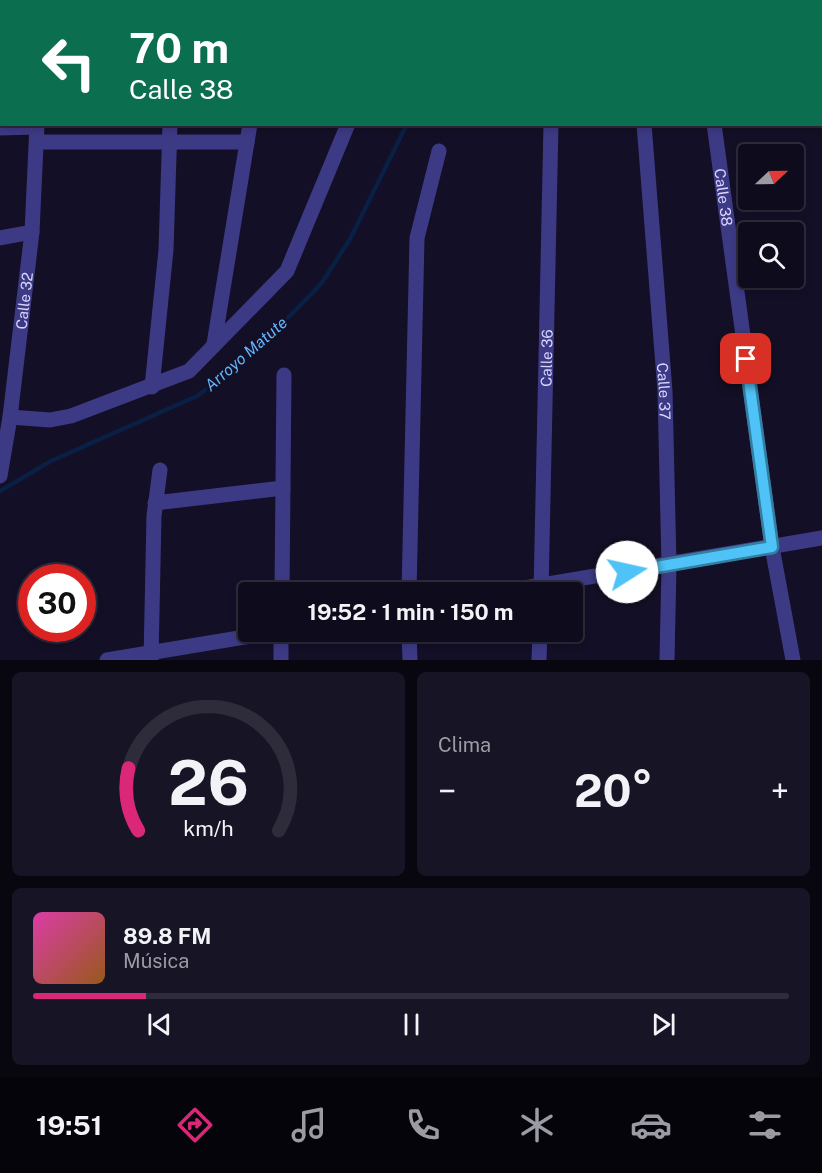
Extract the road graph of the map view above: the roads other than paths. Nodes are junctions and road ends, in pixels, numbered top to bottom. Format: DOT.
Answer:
graph roads {
  1 [pos="170,126"];
  2 [pos="250,126"];
  3 [pos="347,126"];
  4 [pos="551,126"];
  5 [pos="644,126"];
  6 [pos="714,126"];
  7 [pos="0,128"];
  8 [pos="37,131"];
  9 [pos="170,141"];
  10 [pos="247,142"];
  11 [pos="439,151"];
  12 [pos="32,232"];
  13 [pos="0,238"];
  14 [pos="214,344"];
  15 [pos="284,375"];
  16 [pos="152,387"];
  17 [pos="9,425"];
  18 [pos="160,470"];
  19 [pos="0,476"];
  20 [pos="283,488"];
  21 [pos="155,503"];
  22 [pos="822,538"];
  23 [pos="772,547"];
  24 [pos="669,565"];
  25 [pos="282,582"];
  26 [pos="409,582"];
  27 [pos="541,582"];
  28 [pos="578,582"];
  29 [pos="238,639"];
  30 [pos="281,642"];
  31 [pos="409,642"];
  32 [pos="540,642"];
  33 [pos="151,656"];
  34 [pos="107,660"];
  35 [pos="281,660"];
  36 [pos="410,660"];
  37 [pos="539,660"];
  38 [pos="667,660"];
  39 [pos="793,660"];
  1 -- 9 [label="street"];
  2 -- 10 [label="street"];
  3 -- 14 [label="street"];
  4 -- 27 [label="street, Calle 36"];
  5 -- 24 [label="street, Calle 37"];
  6 -- 23 [label="street, Calle 38"];
  7 -- 8 [label="street"];
  8 -- 9 [label="street"];
  8 -- 12 [label="street, Calle 32"];
  9 -- 10 [label="street"];
  9 -- 16 [label="street"];
  10 -- 14 [label="street"];
  11 -- 26 [label="street"];
  12 -- 13 [label="street"];
  12 -- 17 [label="street, Calle 32"];
  14 -- 16 [label="street"];
  15 -- 20 [label="street"];
  16 -- 17 [label="street"];
  17 -- 19 [label="street, Calle 32"];
  18 -- 21 [label="street"];
  20 -- 21 [label="street"];
  20 -- 25 [label="street"];
  21 -- 33 [label="street"];
  22 -- 23 [label="street"];
  23 -- 24 [label="street"];
  23 -- 39 [label="street, Calle 38"];
  24 -- 28 [label="street"];
  24 -- 38 [label="street, Calle 37"];
  29 -- 33 [label="street"];
  30 -- 35 [label="street"];
  31 -- 36 [label="street"];
  32 -- 37 [label="street"];
  33 -- 34 [label="street"];
}
